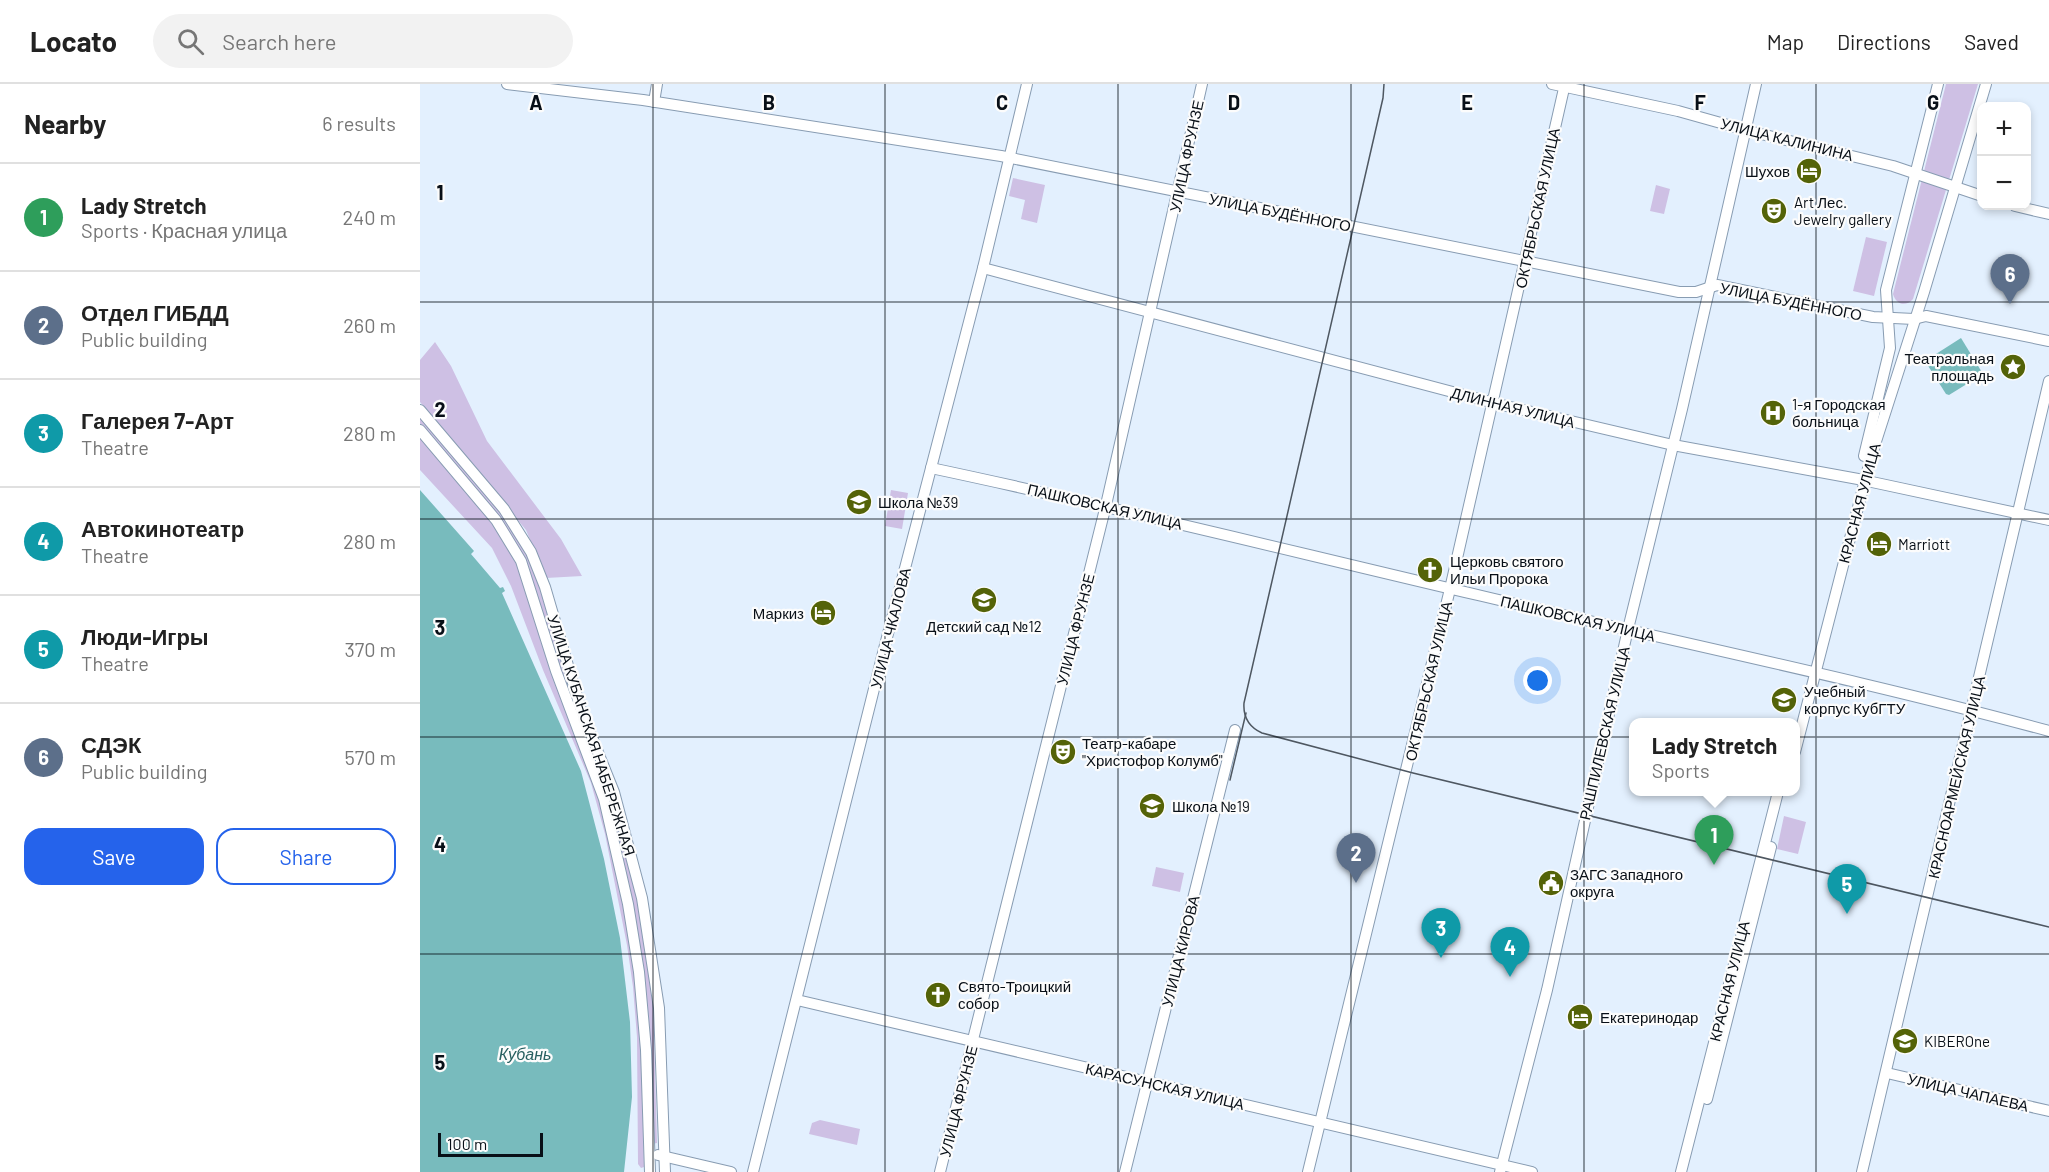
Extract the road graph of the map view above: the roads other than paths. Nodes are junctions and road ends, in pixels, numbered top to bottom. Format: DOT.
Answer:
graph roads {
  1 [pos="507,84"];
  2 [pos="657,84"];
  3 [pos="1027,84"];
  4 [pos="1202,84"];
  5 [pos="1552,84"];
  6 [pos="1755,84"];
  7 [pos="1938,84"];
  8 [pos="1986,84"];
  9 [pos="1567,85"];
  10 [pos="1592,88"];
  11 [pos="654,102"];
  12 [pos="1745,130"];
  13 [pos="1010,158"];
  14 [pos="1916,172"];
  15 [pos="1954,187"];
  16 [pos="1178,191"];
  17 [pos="1977,194"];
  18 [pos="2031,210"];
  19 [pos="2049,214"];
  20 [pos="1529,261"];
  21 [pos="983,268"];
  22 [pos="1709,286"];
  23 [pos="1151,314"];
  24 [pos="1887,318"];
  25 [pos="1914,319"];
  26 [pos="2049,341"];
  27 [pos="2049,381"];
  28 [pos="1495,403"];
  29 [pos="420,410"];
  30 [pos="420,430"];
  31 [pos="1673,445"];
  32 [pos="931,468"];
  33 [pos="1861,480"];
  34 [pos="1106,505"];
  35 [pos="2018,513"];
  36 [pos="2049,520"];
  37 [pos="1453,589"];
  38 [pos="1628,630"];
  39 [pos="1812,672"];
  40 [pos="1971,712"];
  41 [pos="1798,718"];
  42 [pos="1800,728"];
  43 [pos="1234,730"];
  44 [pos="2049,731"];
  45 [pos="1777,796"];
  46 [pos="1784,796"];
  47 [pos="797,1000"];
  48 [pos="973,1040"];
  49 [pos="1887,1073"];
  50 [pos="1147,1082"];
  51 [pos="2049,1111"];
  52 [pos="1323,1123"];
  53 [pos="648,1155"];
  54 [pos="664,1155"];
  55 [pos="1501,1168"];
  56 [pos="650,1172"];
  57 [pos="665,1172"];
  58 [pos="731,1172"];
  59 [pos="753,1172"];
  60 [pos="940,1172"];
  61 [pos="1125,1172"];
  62 [pos="1308,1172"];
  63 [pos="1314,1172"];
  64 [pos="1532,1172"];
  65 [pos="1681,1172"];
  66 [pos="1688,1172"];
  67 [pos="1862,1172"];
  1 -- 11 [label="street, УЛИЦА БУДЁННОГО"];
  2 -- 11 [label="street"];
  3 -- 13 [label="street, УЛИЦА ЧКАЛОВА"];
  4 -- 16 [label="street, УЛИЦА ФРУНЗЕ"];
  5 -- 9 [label="street, УЛИЦА КАЛИНИНА"];
  6 -- 12 [label="street, РАШПИЛЕВСКАЯ УЛИЦА"];
  7 -- 14 [label="street, КРАСНАЯ УЛИЦА"];
  8 -- 15 [label="street, КРАСНАЯ УЛИЦА"];
  9 -- 10 [label="street, УЛИЦА КАЛИНИНА"];
  9 -- 20 [label="street, ОКТЯБРЬСКАЯ УЛИЦА"];
  10 -- 12 [label="street, УЛИЦА КАЛИНИНА"];
  11 -- 13 [label="street, УЛИЦА БУДЁННОГО"];
  12 -- 14 [label="street, УЛИЦА КАЛИНИНА"];
  12 -- 22 [label="street, РАШПИЛЕВСКАЯ УЛИЦА"];
  13 -- 16 [label="street, УЛИЦА БУДЁННОГО"];
  13 -- 21 [label="street, УЛИЦА ЧКАЛОВА"];
  14 -- 15 [label="street, УЛИЦА КАЛИНИНА"];
  14 -- 24 [label="street, КРАСНАЯ УЛИЦА"];
  15 -- 17 [label="street, УЛИЦА КАЛИНИНА"];
  15 -- 25 [label="street, КРАСНАЯ УЛИЦА"];
  16 -- 20 [label="street, УЛИЦА БУДЁННОГО"];
  16 -- 23 [label="street, УЛИЦА ФРУНЗЕ"];
  18 -- 19 [label="street"];
  20 -- 22 [label="street, УЛИЦА БУДЁННОГО"];
  20 -- 28 [label="street, ОКТЯБРЬСКАЯ УЛИЦА"];
  21 -- 23 [label="street, ДЛИННАЯ УЛИЦА"];
  21 -- 32 [label="street, УЛИЦА ЧКАЛОВА"];
  22 -- 24 [label="street, УЛИЦА БУДЁННОГО"];
  22 -- 31 [label="street, РАШПИЛЕВСКАЯ УЛИЦА"];
  23 -- 28 [label="street, ДЛИННАЯ УЛИЦА"];
  23 -- 34 [label="street, УЛИЦА ФРУНЗЕ"];
  24 -- 25 [label="street, УЛИЦА БУДЁННОГО"];
  24 -- 33 [label="street, КРАСНАЯ УЛИЦА"];
  25 -- 26 [label="street, УЛИЦА БУДЁННОГО"];
  25 -- 33 [label="street, КРАСНАЯ УЛИЦА"];
  27 -- 35 [label="street, КРАСНОАРМЕЙСКАЯ УЛИЦА"];
  28 -- 31 [label="street, ДЛИННАЯ УЛИЦА"];
  28 -- 37 [label="street, ОКТЯБРЬСКАЯ УЛИЦА"];
  29 -- 54 [label="street, УЛИЦА КУБАНСКАЯ НАБЕРЕЖНАЯ"];
  30 -- 53 [label="street, УЛИЦА КУБАНСКАЯ НАБЕРЕЖНАЯ"];
  31 -- 33 [label="street, ДЛИННАЯ УЛИЦА"];
  31 -- 38 [label="street, РАШПИЛЕВСКАЯ УЛИЦА"];
  32 -- 34 [label="street, ПАШКОВСКАЯ УЛИЦА"];
  32 -- 47 [label="street, УЛИЦА ЧКАЛОВА"];
  33 -- 35 [label="street, ДЛИННАЯ УЛИЦА"];
  33 -- 39 [label="street, КРАСНАЯ УЛИЦА"];
  34 -- 37 [label="street, ПАШКОВСКАЯ УЛИЦА"];
  34 -- 48 [label="street, УЛИЦА ФРУНЗЕ"];
  35 -- 36 [label="street, ДЛИННАЯ УЛИЦА"];
  35 -- 40 [label="street, КРАСНОАРМЕЙСКАЯ УЛИЦА"];
  37 -- 38 [label="street, ПАШКОВСКАЯ УЛИЦА"];
  37 -- 52 [label="street, ОКТЯБРЬСКАЯ УЛИЦА"];
  38 -- 39 [label="street, ПАШКОВСКАЯ УЛИЦА"];
  38 -- 55 [label="street, РАШПИЛЕВСКАЯ УЛИЦА"];
  39 -- 40 [label="street, ПАШКОВСКАЯ УЛИЦА"];
  39 -- 41 [label="street, КРАСНАЯ УЛИЦА"];
  39 -- 42 [label="street, КРАСНАЯ УЛИЦА"];
  40 -- 44 [label="street, ПАШКОВСКАЯ УЛИЦА"];
  40 -- 49 [label="street, КРАСНОАРМЕЙСКАЯ УЛИЦА"];
  43 -- 50 [label="street, УЛИЦА КИРОВА"];
  45 -- 65 [label="street, КРАСНАЯ УЛИЦА"];
  46 -- 66 [label="street, КРАСНАЯ УЛИЦА"];
  47 -- 48 [label="street, КАРАСУНСКАЯ УЛИЦА"];
  47 -- 59 [label="street, УЛИЦА ЧКАЛОВА"];
  48 -- 50 [label="street, КАРАСУНСКАЯ УЛИЦА"];
  48 -- 60 [label="street, УЛИЦА ФРУНЗЕ"];
  49 -- 51 [label="street, УЛИЦА ЧАПАЕВА"];
  49 -- 67 [label="street, КРАСНОАРМЕЙСКАЯ УЛИЦА"];
  50 -- 52 [label="street, КАРАСУНСКАЯ УЛИЦА"];
  50 -- 61 [label="street, УЛИЦА КИРОВА"];
  52 -- 55 [label="street, КАРАСУНСКАЯ УЛИЦА"];
  52 -- 62 [label="street, ОКТЯБРЬСКАЯ УЛИЦА"];
  52 -- 63 [label="street, ОКТЯБРЬСКАЯ УЛИЦА"];
  53 -- 54 [label="street"];
  53 -- 56 [label="street, УЛИЦА КУБАНСКАЯ НАБЕРЕЖНАЯ"];
  54 -- 57 [label="street, УЛИЦА КУБАНСКАЯ НАБЕРЕЖНАЯ"];
  54 -- 58 [label="street"];
  55 -- 64 [label="street, КАРАСУНСКАЯ УЛИЦА"];
}
